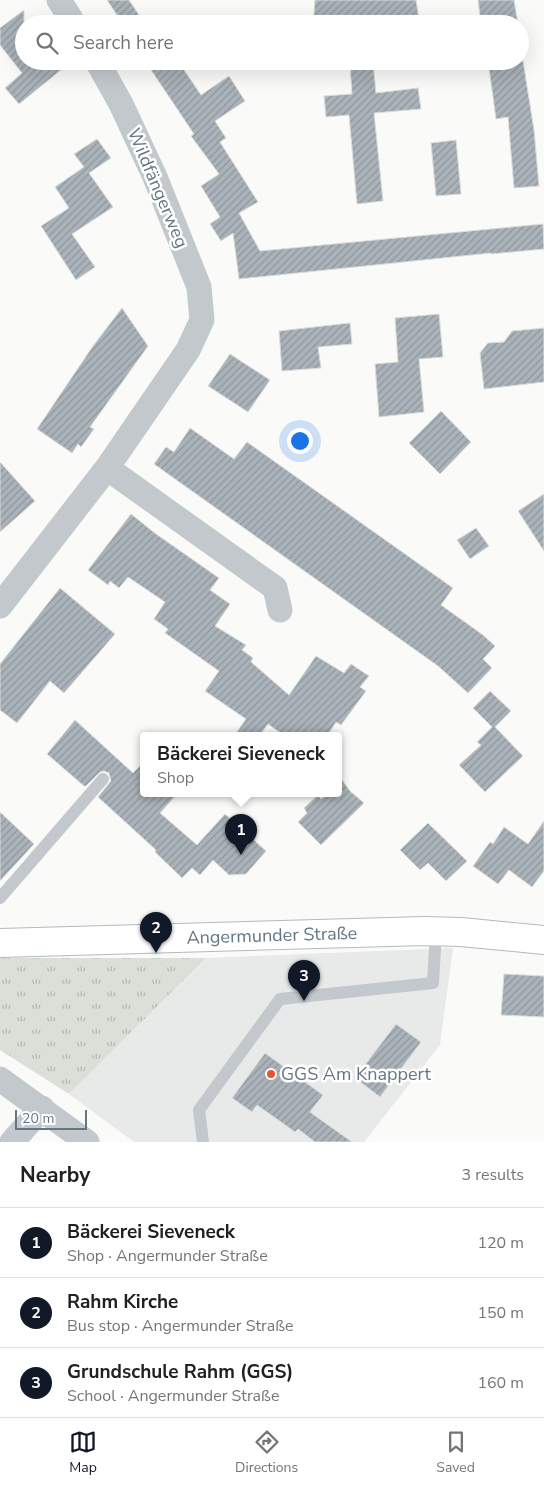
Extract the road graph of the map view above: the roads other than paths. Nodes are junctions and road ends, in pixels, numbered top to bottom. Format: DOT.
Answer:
graph roads {
  1 [pos="59,0"];
  2 [pos="68,15"];
  3 [pos="102,70"];
  4 [pos="107,468"];
  5 [pos="4,591"];
  6 [pos="280,610"];
  7 [pos="103,780"];
  8 [pos="0,898"];
  9 [pos="436,931"];
  10 [pos="544,940"];
  11 [pos="0,943"];
  12 [pos="0,1079"];
  13 [pos="42,1108"];
  14 [pos="12,1142"];
  15 [pos="88,1142"];
  16 [pos="203,1142"];
  1 -- 2 [label="street"];
  3 -- 4 [label="street, Wildfängerweg"];
  4 -- 5 [label="street"];
  4 -- 6 [label="street"];
  7 -- 8 [label="lane"];
  9 -- 10 [label="main road, Angermunder Straße"];
  9 -- 11 [label="main road, Angermunder Straße"];
  9 -- 16 [label="lane"];
  12 -- 13 [label="street"];
  13 -- 14 [label="street"];
  13 -- 15 [label="street"];
}
